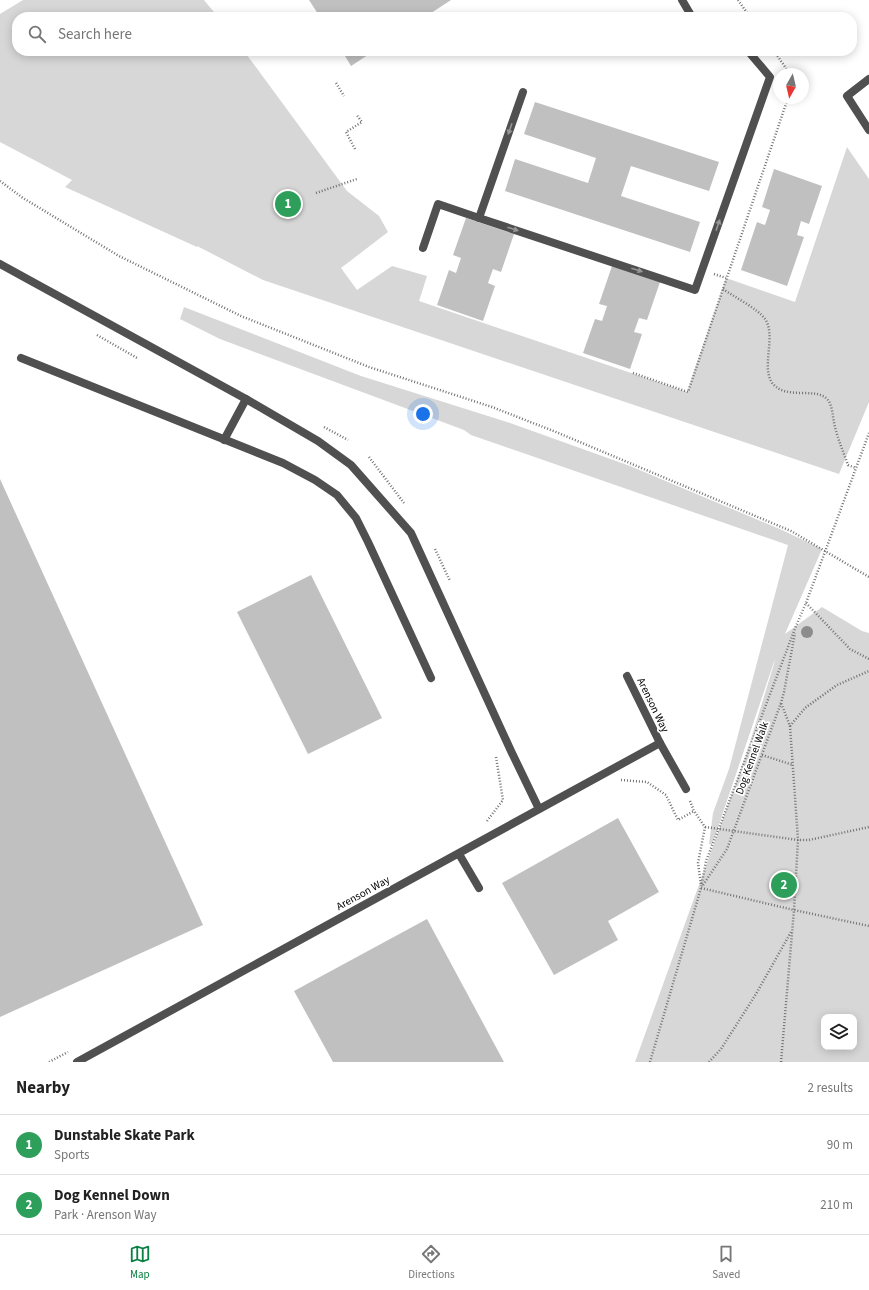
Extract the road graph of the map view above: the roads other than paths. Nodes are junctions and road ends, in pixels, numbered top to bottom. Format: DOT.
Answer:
graph roads {
  1 [pos="682,0"];
  2 [pos="689,12"];
  3 [pos="752,56"];
  4 [pos="869,79"];
  5 [pos="523,92"];
  6 [pos="869,130"];
  7 [pos="479,218"];
  8 [pos="423,248"];
  9 [pos="0,264"];
  10 [pos="21,358"];
  11 [pos="246,399"];
  12 [pos="224,440"];
  13 [pos="627,676"];
  14 [pos="431,678"];
  15 [pos="660,743"];
  16 [pos="686,789"];
  17 [pos="539,809"];
  18 [pos="459,854"];
  19 [pos="479,888"];
  20 [pos="90,1059"];
  21 [pos="77,1062"];
  1 -- 2 [label="street"];
  7 -- 3 [label="street, one-way"];
  4 -- 6 [label="street"];
  5 -- 7 [label="street, one-way"];
  7 -- 8 [label="street"];
  9 -- 11 [label="street"];
  10 -- 12 [label="street"];
  11 -- 12 [label="street"];
  11 -- 17 [label="street"];
  12 -- 14 [label="street"];
  13 -- 15 [label="street, Arenson Way"];
  15 -- 16 [label="street, Arenson Way"];
  15 -- 17 [label="street, Arenson Way"];
  17 -- 18 [label="street, Arenson Way"];
  18 -- 19 [label="street"];
  18 -- 20 [label="street, Arenson Way"];
  20 -- 21 [label="street, Arenson Way"];
}
